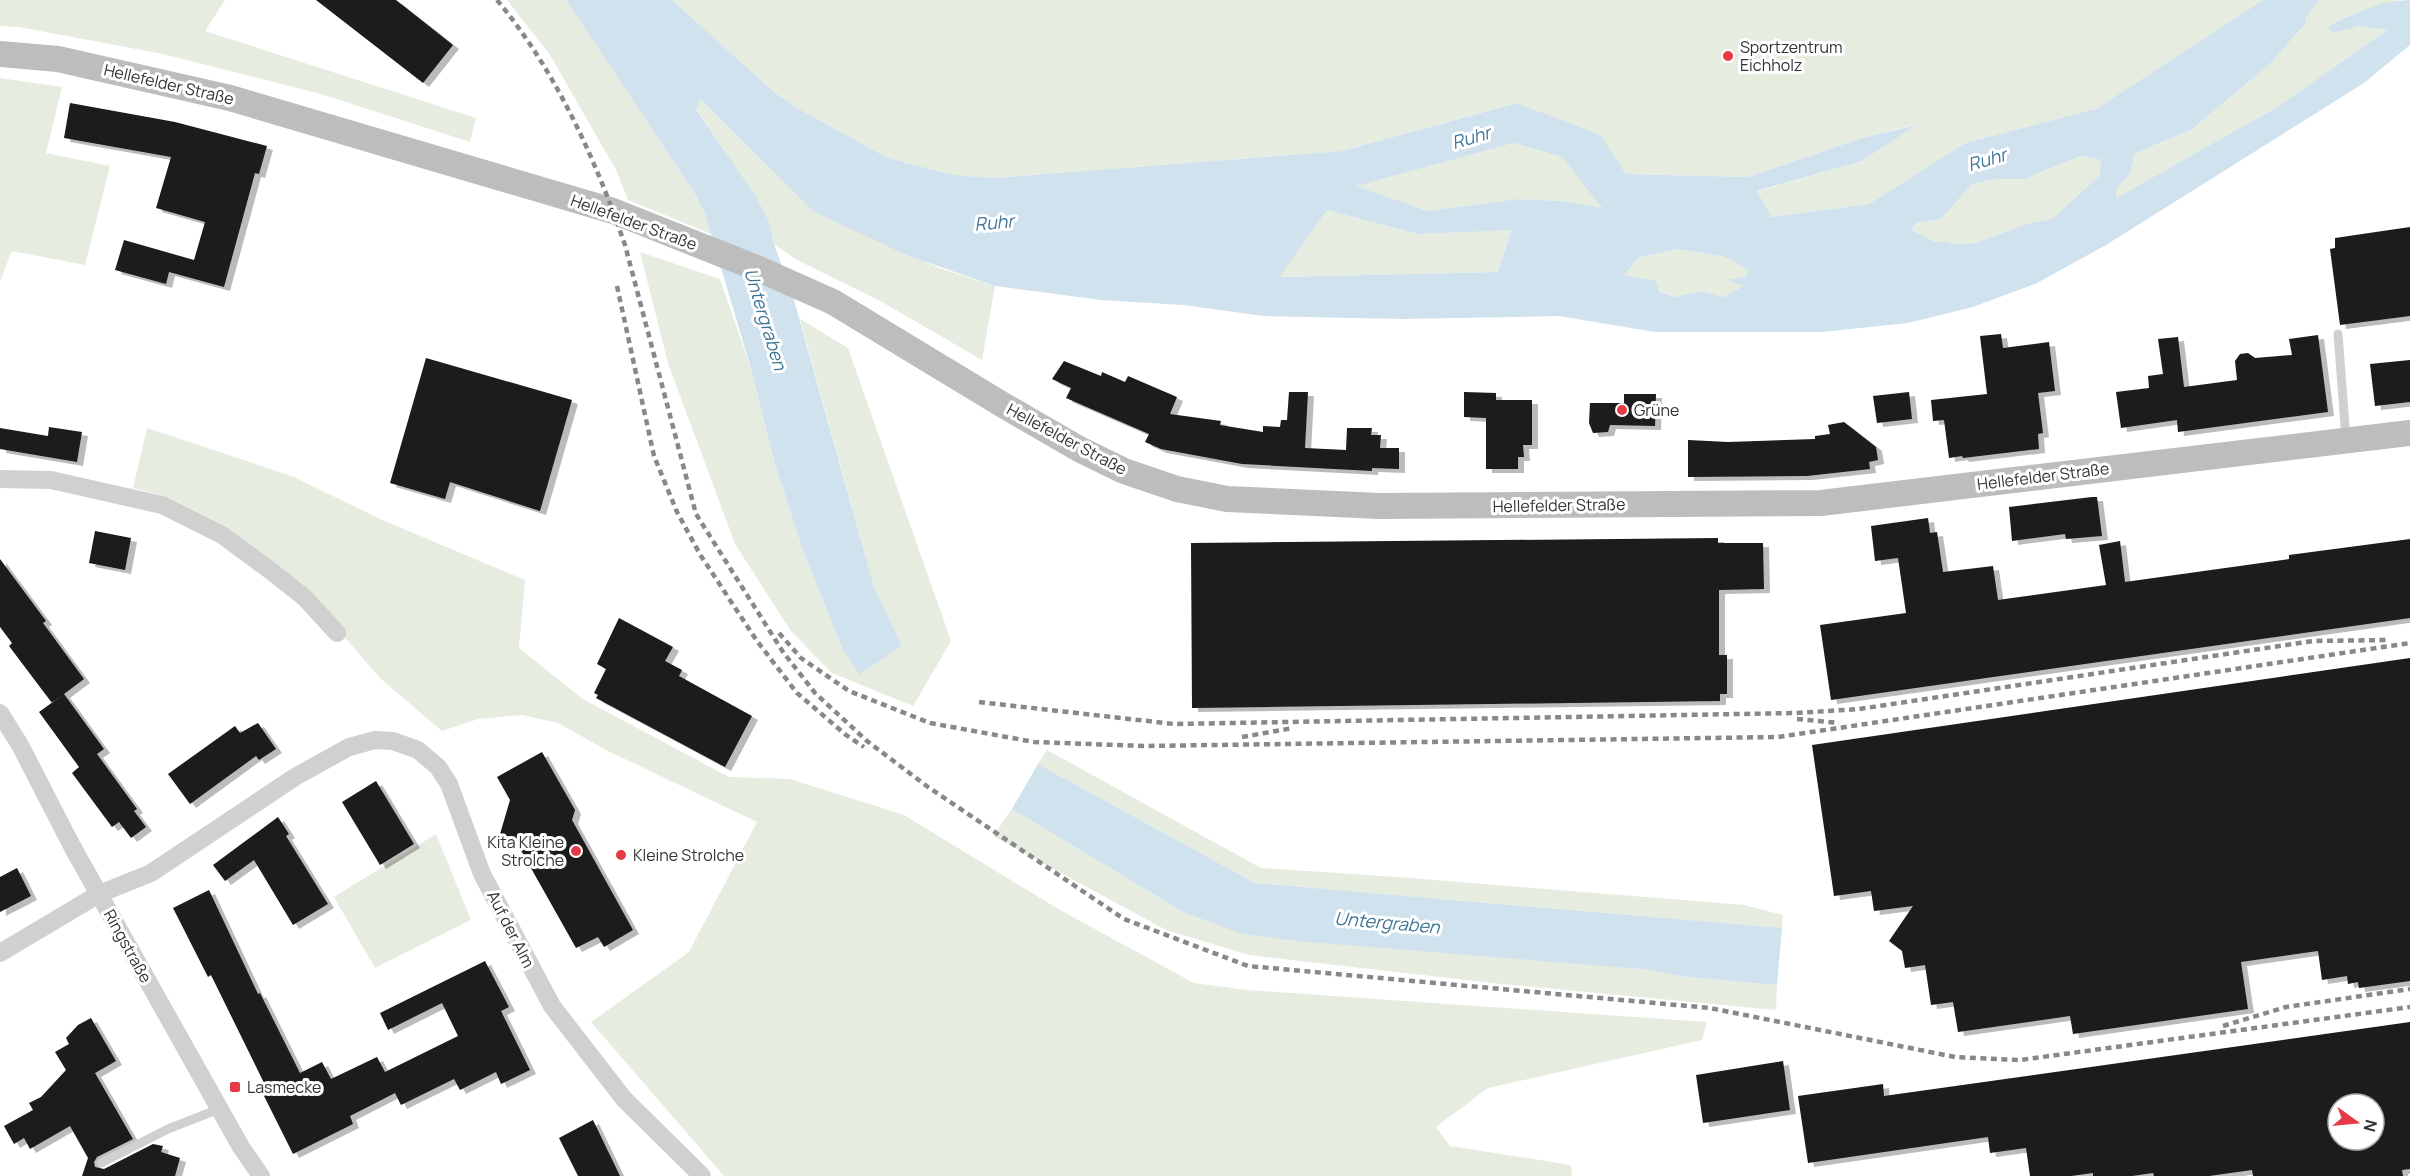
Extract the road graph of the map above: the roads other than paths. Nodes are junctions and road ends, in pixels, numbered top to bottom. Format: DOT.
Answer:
graph roads {
  1 [pos="0,54"];
  2 [pos="2338,334"];
  3 [pos="2410,433"];
  4 [pos="2347,442"];
  5 [pos="0,479"];
  6 [pos="337,633"];
  7 [pos="0,712"];
  8 [pos="99,894"];
  9 [pos="0,954"];
  10 [pos="219,1109"];
  11 [pos="101,1163"];
  12 [pos="261,1176"];
  13 [pos="702,1176"];
  1 -- 4 [label="street, Hellefelder Straße"];
  2 -- 4 [label="lane"];
  3 -- 4 [label="street, Hellefelder Straße"];
  5 -- 6 [label="street"];
  7 -- 8 [label="street, Ringstraße"];
  8 -- 9 [label="street, Auf der Alm"];
  8 -- 10 [label="street, Ringstraße"];
  8 -- 13 [label="street, Auf der Alm"];
  10 -- 11 [label="lane"];
  10 -- 12 [label="street, Ringstraße"];
}
